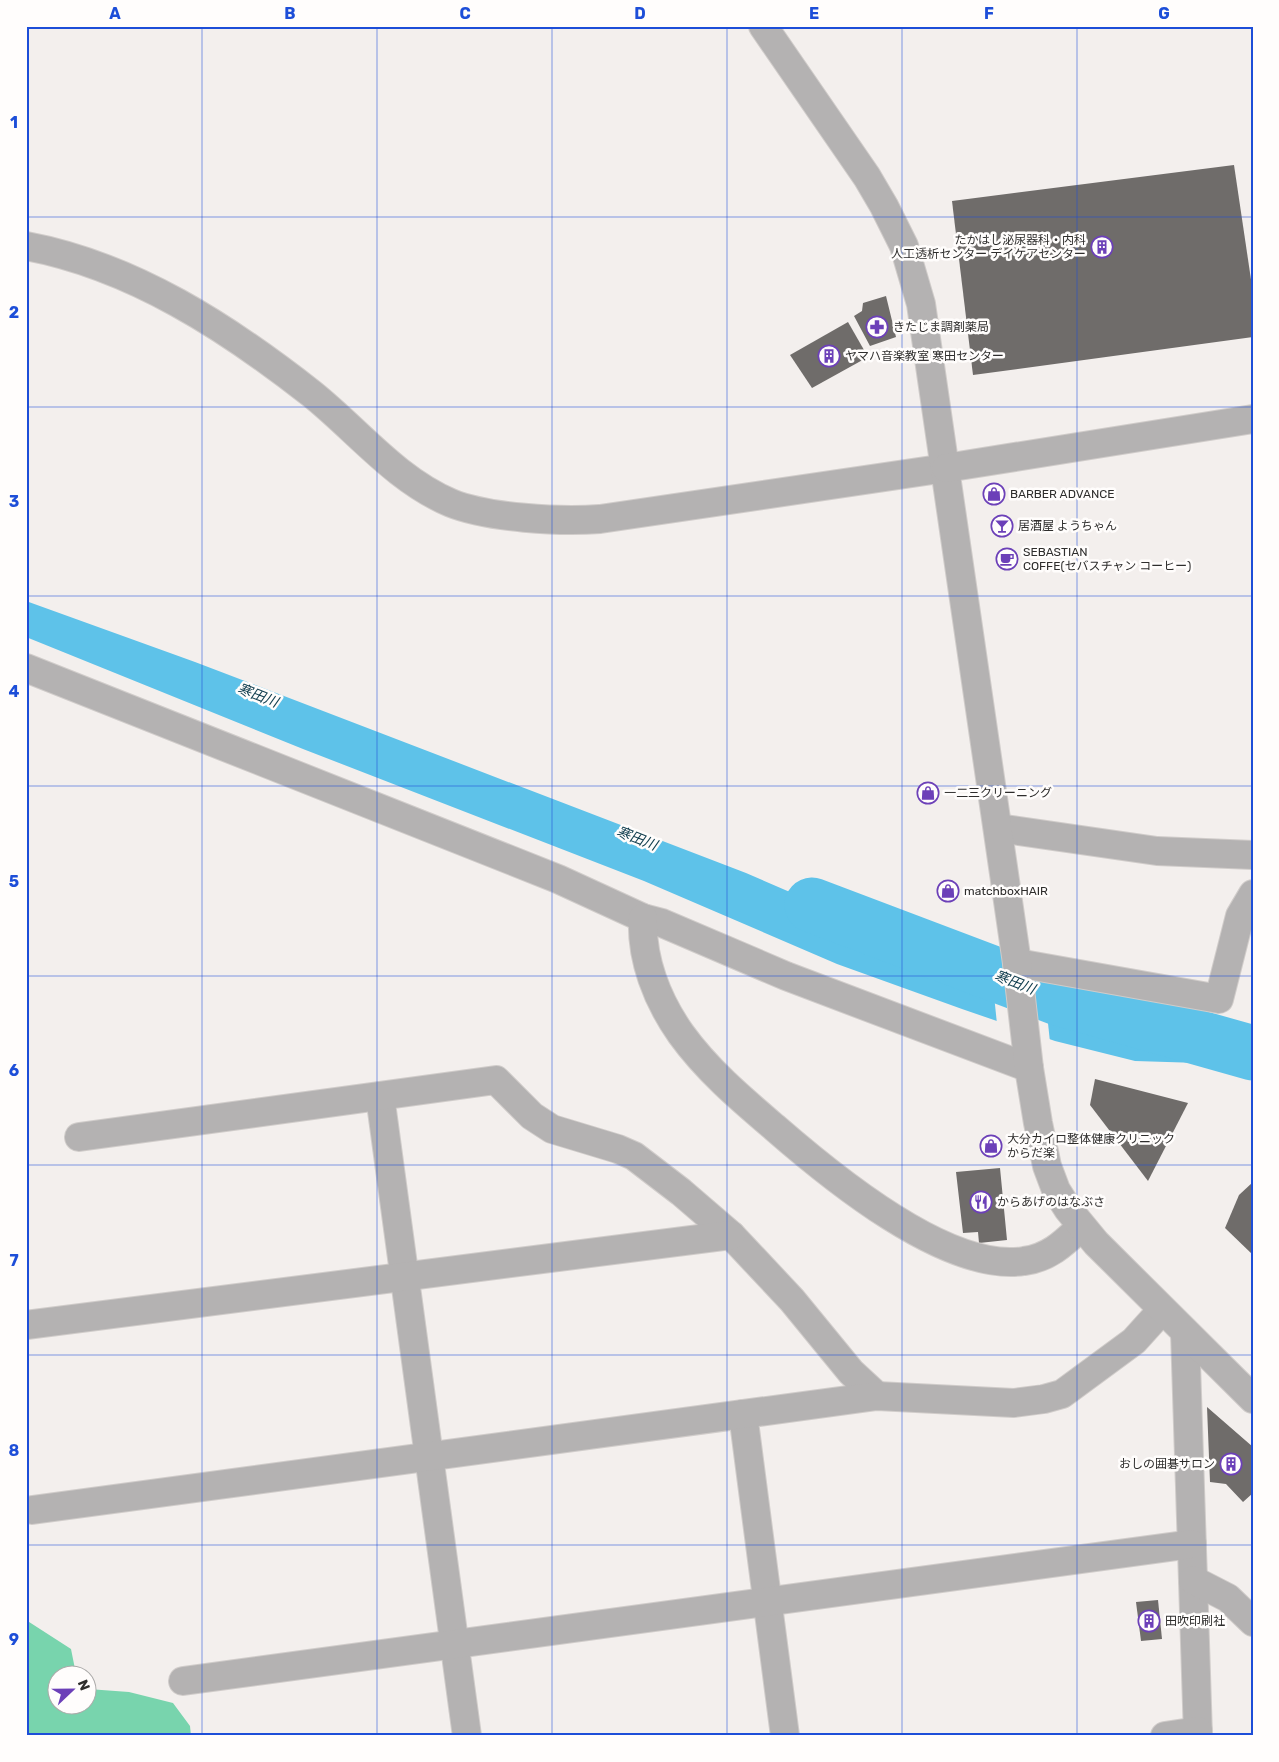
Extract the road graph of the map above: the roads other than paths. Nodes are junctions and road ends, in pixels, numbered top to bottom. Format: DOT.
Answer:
graph roads {
  1 [pos="763,26"];
  2 [pos="26,246"];
  3 [pos="1253,419"];
  4 [pos="946,468"];
  5 [pos="26,668"];
  6 [pos="998,828"];
  7 [pos="1253,855"];
  8 [pos="1253,894"];
  9 [pos="643,918"];
  10 [pos="1017,963"];
  11 [pos="1028,1059"];
  12 [pos="380,1096"];
  13 [pos="79,1137"];
  14 [pos="1081,1226"];
  15 [pos="731,1235"];
  16 [pos="405,1278"];
  17 [pos="1162,1310"];
  18 [pos="26,1325"];
  19 [pos="1185,1332"];
  20 [pos="877,1396"];
  21 [pos="1253,1399"];
  22 [pos="743,1414"];
  23 [pos="429,1456"];
  24 [pos="32,1510"];
  25 [pos="1192,1544"];
  26 [pos="1193,1580"];
  27 [pos="767,1602"];
  28 [pos="1253,1622"];
  29 [pos="455,1644"];
  30 [pos="183,1681"];
  31 [pos="1198,1734"];
  32 [pos="467,1736"];
  33 [pos="784,1736"];
  34 [pos="1165,1736"];
  1 -- 4 [label="street"];
  2 -- 4 [label="street"];
  3 -- 4 [label="street"];
  4 -- 6 [label="street"];
  5 -- 9 [label="street"];
  6 -- 7 [label="street"];
  6 -- 10 [label="street"];
  8 -- 10 [label="street"];
  9 -- 11 [label="street"];
  9 -- 14 [label="street"];
  10 -- 11 [label="street"];
  11 -- 14 [label="street"];
  12 -- 13 [label="street"];
  12 -- 15 [label="street"];
  12 -- 16 [label="street"];
  14 -- 17 [label="street"];
  15 -- 16 [label="street"];
  15 -- 20 [label="street"];
  16 -- 18 [label="street"];
  16 -- 23 [label="street"];
  17 -- 19 [label="street"];
  17 -- 20 [label="street"];
  19 -- 21 [label="street"];
  19 -- 25 [label="street"];
  20 -- 22 [label="street"];
  22 -- 23 [label="street"];
  22 -- 27 [label="street"];
  23 -- 24 [label="street"];
  23 -- 29 [label="street"];
  25 -- 26 [label="street"];
  25 -- 27 [label="street"];
  26 -- 28 [label="street"];
  26 -- 31 [label="street"];
  27 -- 29 [label="street"];
  27 -- 33 [label="street"];
  29 -- 30 [label="street"];
  29 -- 32 [label="street"];
  31 -- 34 [label="street"];
}
